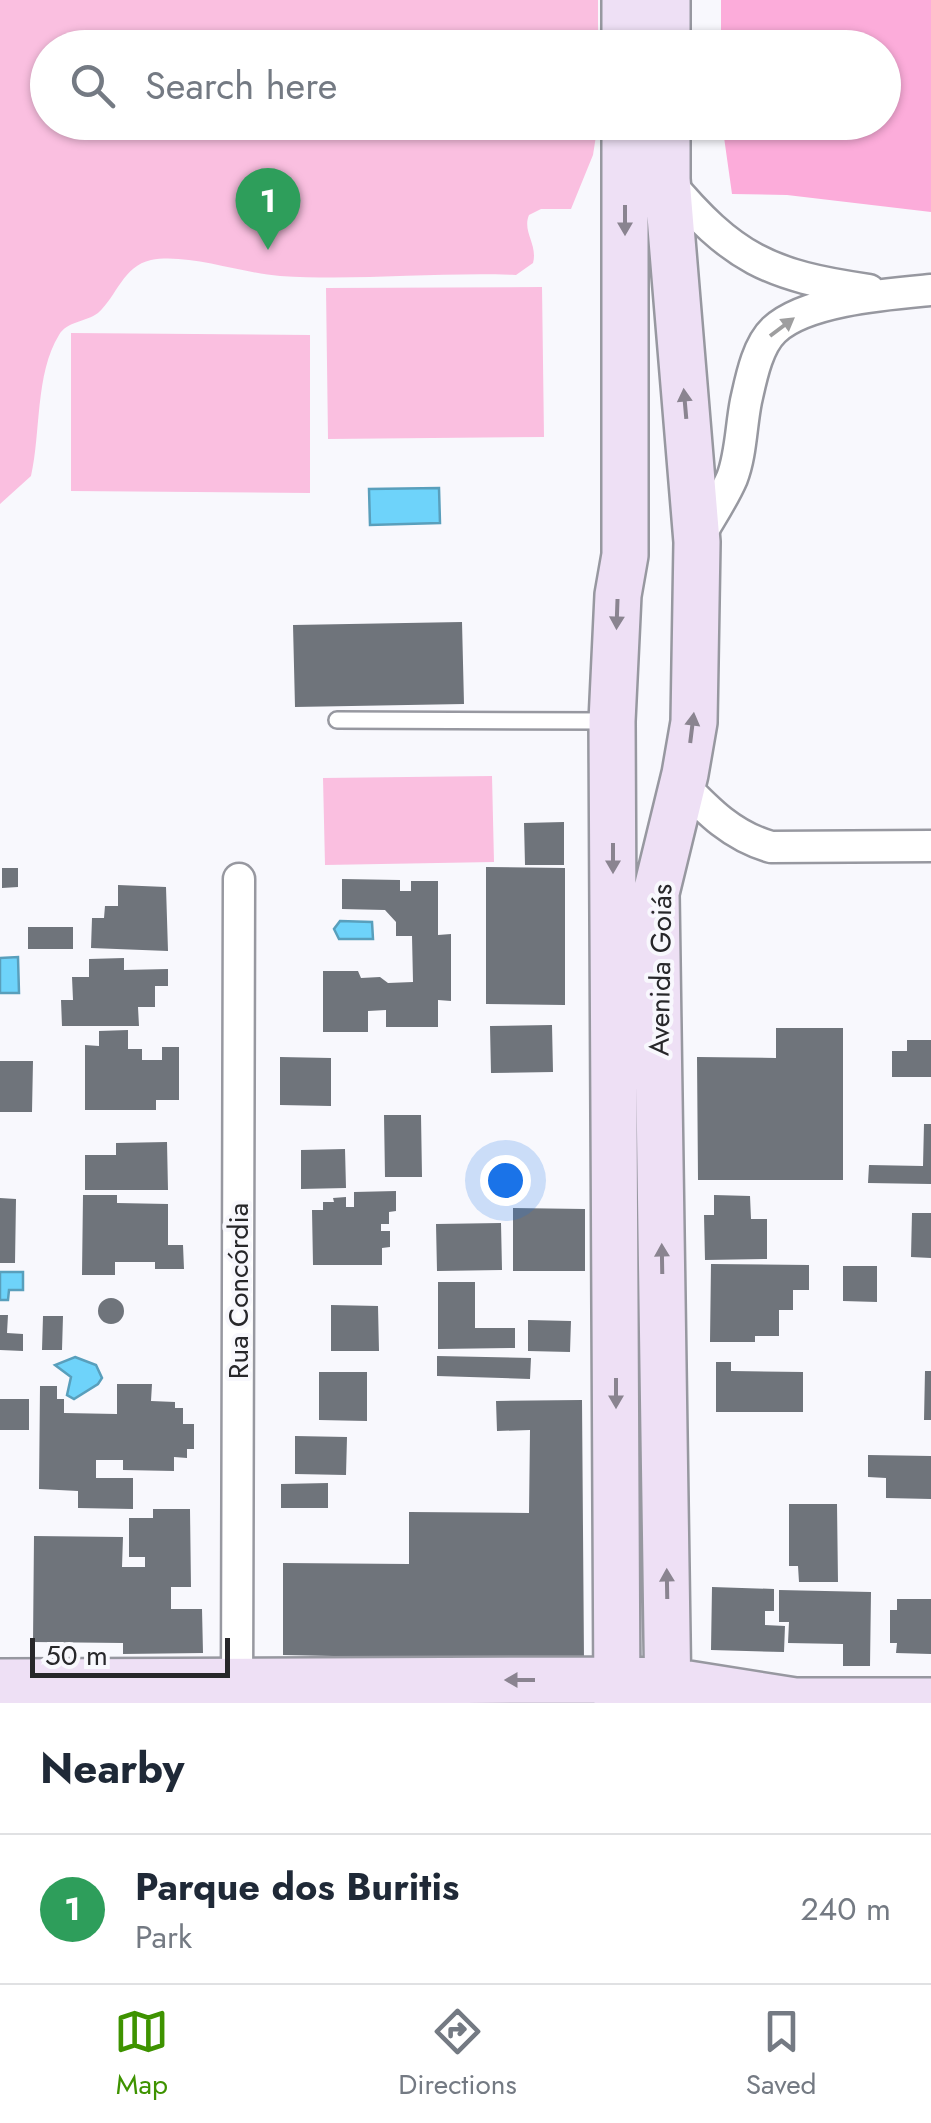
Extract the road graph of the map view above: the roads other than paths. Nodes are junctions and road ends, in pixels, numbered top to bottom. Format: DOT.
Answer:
graph roads {
  1 [pos="625,0"];
  2 [pos="667,0"];
  3 [pos="625,30"];
  4 [pos="667,30"];
  5 [pos="625,140"];
  6 [pos="667,140"];
  7 [pos="667,179"];
  8 [pos="931,290"];
  9 [pos="892,293"];
  10 [pos="696,554"];
  11 [pos="625,556"];
  12 [pos="337,720"];
  13 [pos="612,741"];
  14 [pos="681,783"];
  15 [pos="931,846"];
  16 [pos="239,879"];
  17 [pos="0,1682"];
  18 [pos="617,1691"];
  19 [pos="237,1692"];
  20 [pos="669,1692"];
  21 [pos="931,1701"];
  22 [pos="790,1702"];
  1 -- 3 [label="main road"];
  2 -- 4 [label="main road"];
  5 -- 11 [label="main road, Avenida Goiás, one-way"];
  6 -- 7 [label="main road, Avenida Goiás"];
  7 -- 9 [label="street"];
  10 -- 7 [label="main road, Avenida Goiás, one-way"];
  8 -- 9 [label="street"];
  10 -- 9 [label="street, one-way"];
  10 -- 11 [label="main road"];
  14 -- 10 [label="main road, Avenida Goiás, one-way"];
  11 -- 13 [label="main road, Avenida Goiás, one-way"];
  12 -- 13 [label="lane"];
  13 -- 14 [label="main road"];
  13 -- 18 [label="main road, Avenida Goiás, one-way"];
  14 -- 15 [label="street"];
  20 -- 14 [label="main road, Avenida Goiás, one-way"];
  16 -- 19 [label="street, Rua Concórdia"];
  17 -- 19 [label="main road"];
  18 -- 19 [label="main road, one-way"];
  18 -- 20 [label="main road"];
  20 -- 22 [label="main road"];
  21 -- 22 [label="main road"];
}
